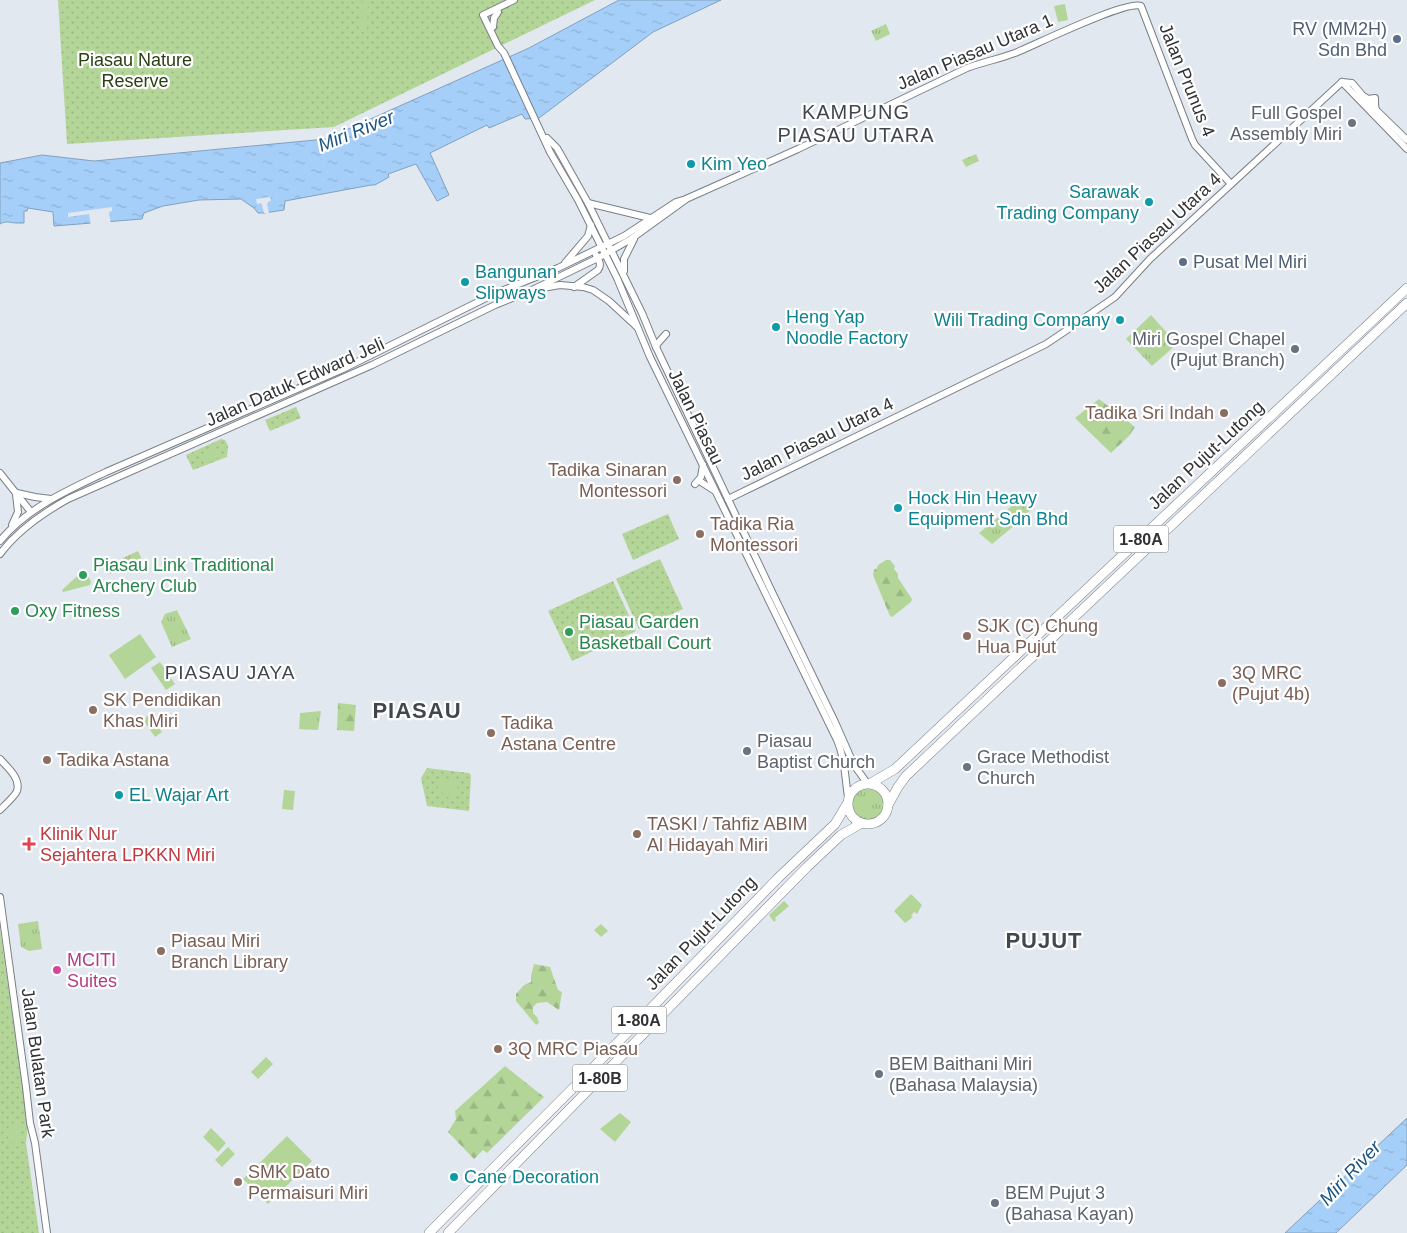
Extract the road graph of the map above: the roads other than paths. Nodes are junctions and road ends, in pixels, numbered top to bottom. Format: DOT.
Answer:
graph roads {
  1 [pos="514,0"];
  2 [pos="521,0"];
  3 [pos="1141,6"];
  4 [pos="498,12"];
  5 [pos="484,18"];
  6 [pos="491,27"];
  7 [pos="1342,82"];
  8 [pos="1364,97"];
  9 [pos="1374,111"];
  10 [pos="542,132"];
  11 [pos="1407,140"];
  12 [pos="1407,149"];
  13 [pos="1231,184"];
  14 [pos="686,199"];
  15 [pos="588,202"];
  16 [pos="650,218"];
  17 [pos="591,225"];
  18 [pos="638,234"];
  19 [pos="609,244"];
  20 [pos="602,247"];
  21 [pos="594,251"];
  22 [pos="612,251"];
  23 [pos="605,254"];
  24 [pos="598,258"];
  25 [pos="563,266"];
  26 [pos="624,276"];
  27 [pos="574,287"];
  28 [pos="1407,288"];
  29 [pos="530,290"];
  30 [pos="1407,304"];
  31 [pos="446,318"];
  32 [pos="462,321"];
  33 [pos="648,327"];
  34 [pos="639,329"];
  35 [pos="656,347"];
  36 [pos="650,357"];
  37 [pos="671,377"];
  38 [pos="703,464"];
  39 [pos="714,469"];
  40 [pos="0,473"];
  41 [pos="710,478"];
  42 [pos="722,486"];
  43 [pos="16,492"];
  44 [pos="716,492"];
  45 [pos="740,493"];
  46 [pos="52,499"];
  47 [pos="728,499"];
  48 [pos="724,508"];
  49 [pos="732,508"];
  50 [pos="31,512"];
  51 [pos="45,513"];
  52 [pos="30,525"];
  53 [pos="10,528"];
  54 [pos="0,541"];
  55 [pos="0,554"];
  56 [pos="776,606"];
  57 [pos="0,759"];
  58 [pos="869,783"];
  59 [pos="848,801"];
  60 [pos="888,805"];
  61 [pos="0,810"];
  62 [pos="862,823"];
  63 [pos="0,897"];
  64 [pos="47,1233"];
  65 [pos="429,1233"];
  66 [pos="448,1233"];
  1 -- 5 [label="street"];
  2 -- 4 [label="street"];
  3 -- 13 [label="street, Jalan Prunus 4"];
  3 -- 14 [label="street, Jalan Piasau Utara 1"];
  4 -- 5 [label="street"];
  4 -- 6 [label="street"];
  5 -- 6 [label="street, Jalan Piasau"];
  6 -- 10 [label="street, Jalan Piasau"];
  7 -- 8 [label="street"];
  7 -- 9 [label="street"];
  7 -- 13 [label="street, Jalan Piasau Utara 4"];
  8 -- 9 [label="street"];
  8 -- 9 [label="street"];
  9 -- 11 [label="street"];
  9 -- 12 [label="street"];
  10 -- 15 [label="street"];
  10 -- 17 [label="street, Jalan Piasau"];
  13 -- 45 [label="street, Jalan Piasau Utara 4"];
  14 -- 16 [label="street, Jalan Piasau Utara 1"];
  14 -- 18 [label="street, Jalan Piasau Utara 1"];
  15 -- 16 [label="street"];
  15 -- 19 [label="street"];
  16 -- 19 [label="street, Jalan Piasau Utara 1"];
  17 -- 20 [label="street, Jalan Piasau"];
  17 -- 25 [label="street"];
  18 -- 22 [label="street, Jalan Piasau Utara 1"];
  18 -- 26 [label="street"];
  19 -- 20 [label="street, Jalan Datuk Edward Jeli"];
  19 -- 22 [label="street"];
  20 -- 21 [label="street, Jalan Datuk Edward Jeli"];
  20 -- 23 [label="street, Jalan Piasau"];
  21 -- 24 [label="street"];
  21 -- 25 [label="street, Jalan Datuk Edward Jeli"];
  22 -- 23 [label="street, Jalan Datuk Edward Jeli"];
  22 -- 26 [label="street"];
  23 -- 24 [label="street, Jalan Datuk Edward Jeli"];
  23 -- 34 [label="street, Jalan Piasau"];
  24 -- 27 [label="street"];
  24 -- 29 [label="street, Jalan Datuk Edward Jeli"];
  25 -- 31 [label="street, Jalan Datuk Edward Jeli"];
  26 -- 33 [label="street"];
  27 -- 29 [label="street"];
  27 -- 34 [label="street"];
  28 -- 58 [label="highway, Jalan Pujut-Lutong / 1-80A"];
  29 -- 32 [label="street, Jalan Datuk Edward Jeli"];
  30 -- 60 [label="highway, Jalan Pujut-Lutong"];
  31 -- 32 [label="street"];
  31 -- 46 [label="street, Jalan Datuk Edward Jeli"];
  32 -- 51 [label="street, Jalan Datuk Edward Jeli"];
  33 -- 35 [label="street, Jalan Piasau"];
  33 -- 35 [label="street"];
  34 -- 36 [label="street, Jalan Piasau"];
  35 -- 37 [label="street, Jalan Piasau"];
  36 -- 37 [label="street"];
  36 -- 38 [label="street, Jalan Piasau"];
  37 -- 39 [label="street, Jalan Piasau"];
  38 -- 41 [label="street, Jalan Piasau"];
  38 -- 44 [label="street"];
  39 -- 41 [label="street"];
  39 -- 42 [label="street, Jalan Piasau"];
  40 -- 43 [label="street"];
  41 -- 44 [label="street, Jalan Piasau"];
  42 -- 45 [label="street"];
  42 -- 47 [label="street, Jalan Piasau"];
  43 -- 46 [label="street"];
  43 -- 50 [label="street"];
  43 -- 53 [label="street"];
  44 -- 48 [label="street, Jalan Piasau"];
  45 -- 47 [label="street, Jalan Piasau Utara 4"];
  45 -- 49 [label="street"];
  46 -- 50 [label="street, Jalan Datuk Edward Jeli"];
  47 -- 48 [label="street"];
  47 -- 49 [label="street, Jalan Piasau"];
  48 -- 56 [label="street, Jalan Piasau"];
  49 -- 56 [label="street, Jalan Piasau"];
  50 -- 51 [label="street"];
  50 -- 52 [label="street"];
  50 -- 53 [label="street, Jalan Datuk Edward Jeli"];
  51 -- 52 [label="street, Jalan Datuk Edward Jeli"];
  52 -- 55 [label="street, Jalan Datuk Edward Jeli"];
  53 -- 54 [label="street, Jalan Datuk Edward Jeli"];
  56 -- 58 [label="street, Jalan Piasau"];
  56 -- 59 [label="street, Jalan Piasau"];
  57 -- 61 [label="street"];
  58 -- 59 [label="highway"];
  58 -- 60 [label="highway"];
  59 -- 62 [label="highway"];
  59 -- 65 [label="highway, Jalan Pujut-Lutong / 1-80A"];
  60 -- 62 [label="highway"];
  62 -- 66 [label="highway, Jalan Pujut-Lutong / 1-80B"];
  63 -- 64 [label="street, Jalan Bulatan Park"];
}
